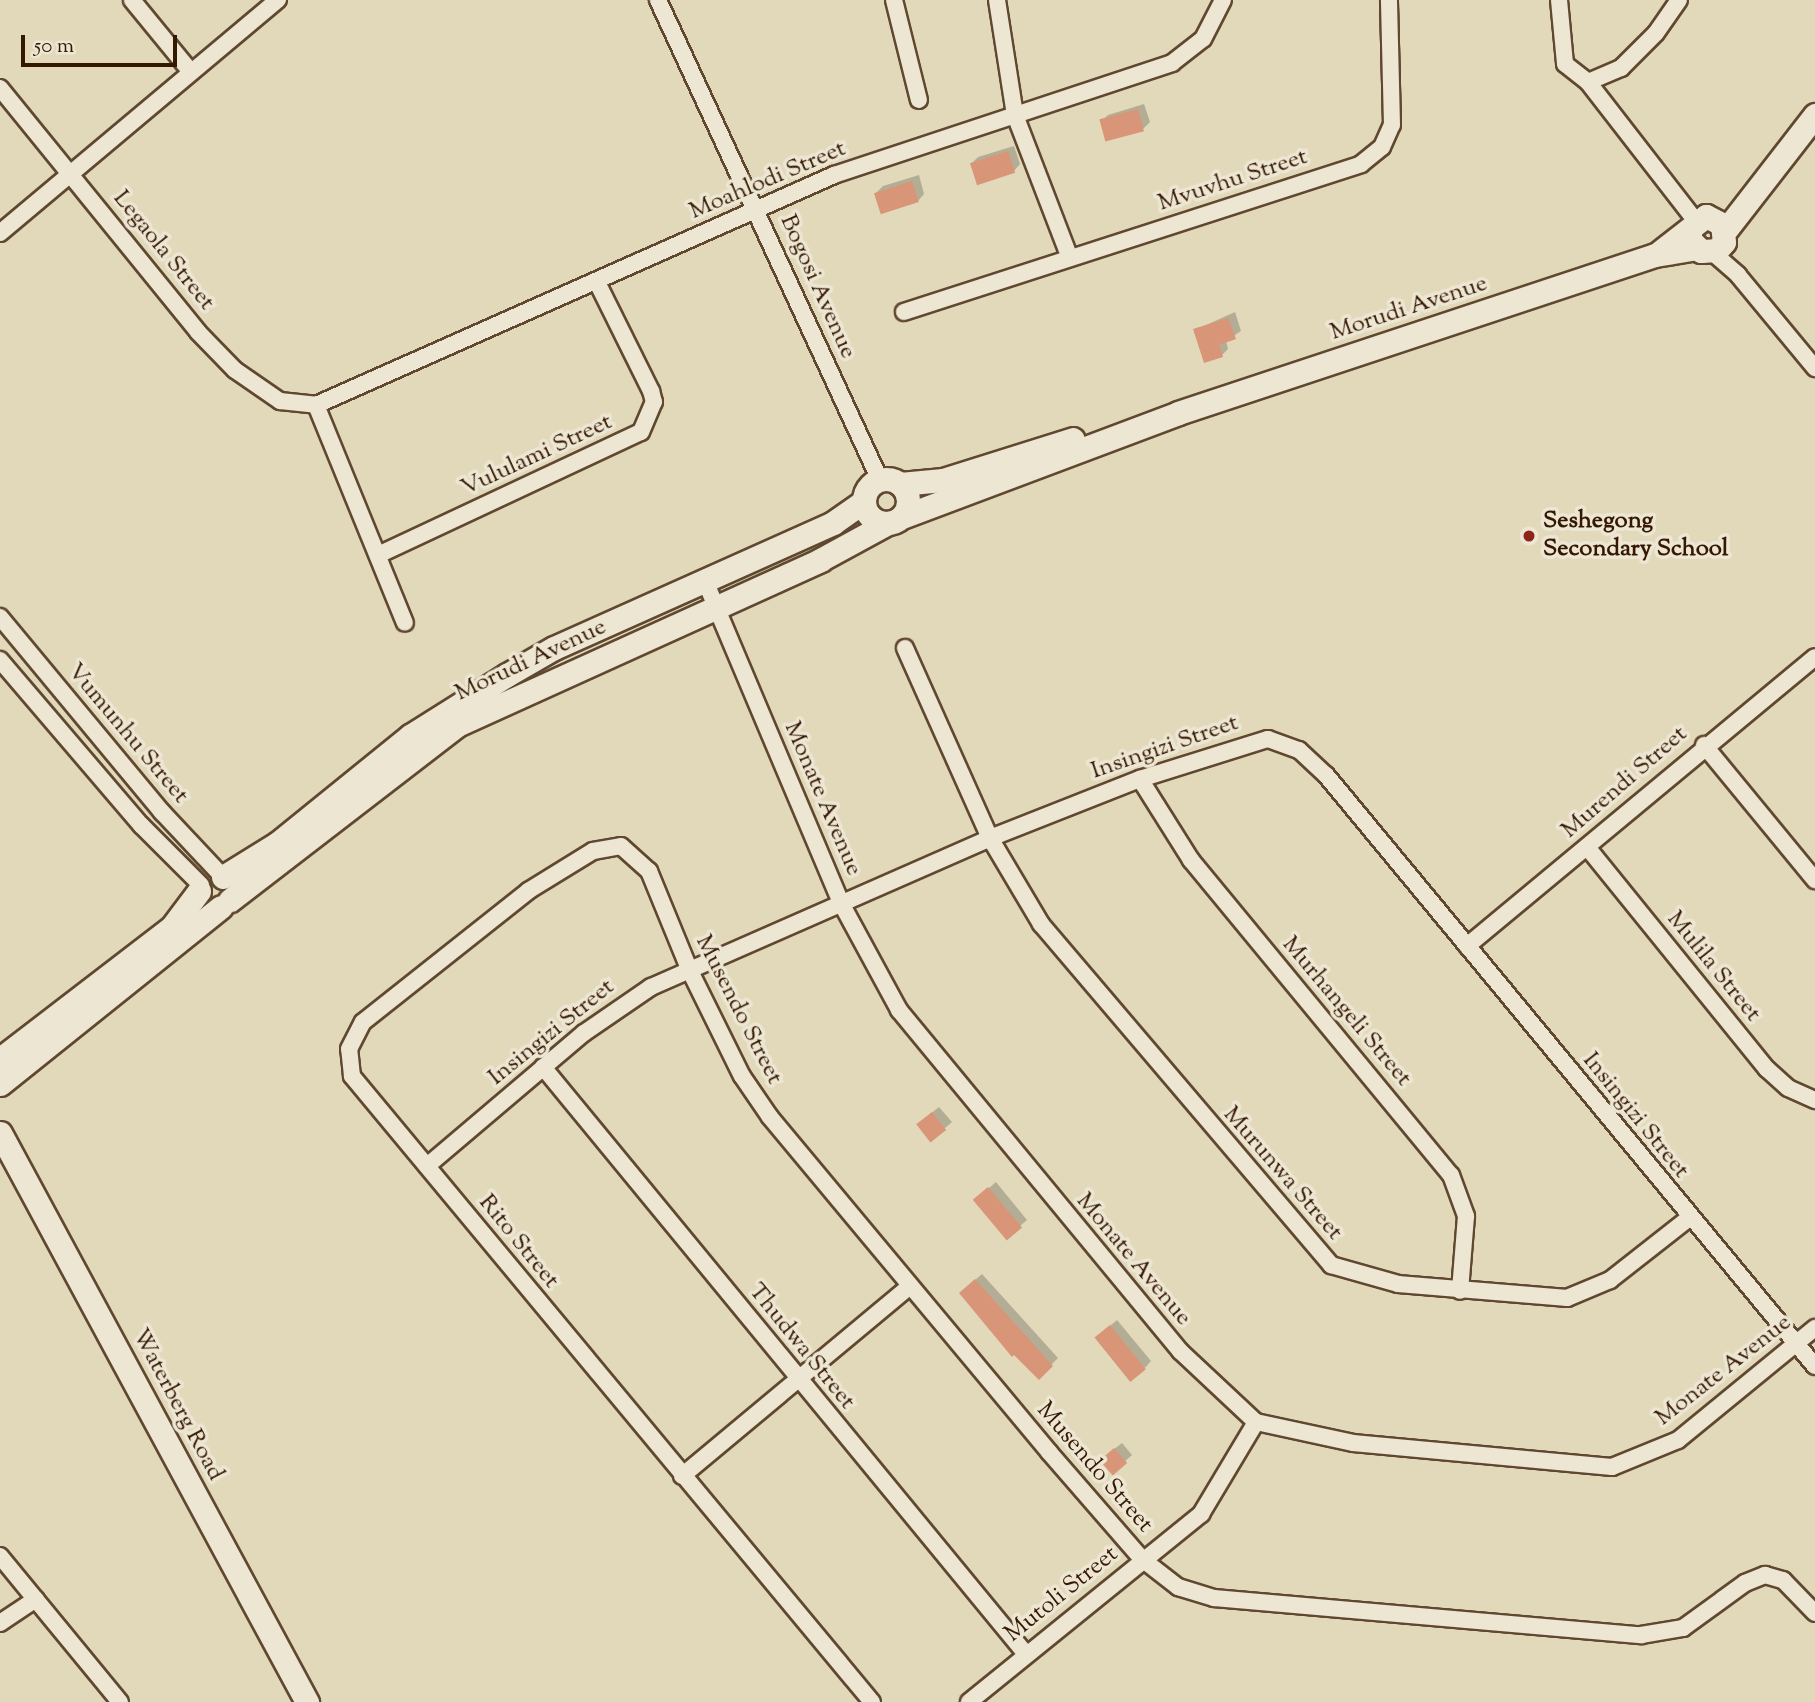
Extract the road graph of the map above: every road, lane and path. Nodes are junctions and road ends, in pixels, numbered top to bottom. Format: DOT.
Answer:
graph roads {
  1 [pos="132,0"];
  2 [pos="278,0"];
  3 [pos="658,0"];
  4 [pos="894,0"];
  5 [pos="997,0"];
  6 [pos="1223,0"];
  7 [pos="1388,0"];
  8 [pos="1559,0"];
  9 [pos="1679,0"];
  10 [pos="191,72"];
  11 [pos="1588,82"];
  12 [pos="0,88"];
  13 [pos="919,100"];
  14 [pos="1014,115"];
  15 [pos="1815,115"];
  16 [pos="71,173"];
  17 [pos="756,208"];
  18 [pos="0,233"];
  19 [pos="1708,234"];
  20 [pos="1069,256"];
  21 [pos="597,282"];
  22 [pos="904,312"];
  23 [pos="1815,368"];
  24 [pos="316,405"];
  25 [pos="1178,412"];
  26 [pos="890,482"];
  27 [pos="864,501"];
  28 [pos="895,520"];
  29 [pos="378,555"];
  30 [pos="706,583"];
  31 [pos="715,607"];
  32 [pos="0,618"];
  33 [pos="405,623"];
  34 [pos="905,648"];
  35 [pos="1815,657"];
  36 [pos="0,660"];
  37 [pos="1704,745"];
  38 [pos="1140,779"];
  39 [pos="990,838"];
  40 [pos="1587,847"];
  41 [pos="593,851"];
  42 [pos="223,877"];
  43 [pos="1815,880"];
  44 [pos="200,888"];
  45 [pos="841,903"];
  46 [pos="225,904"];
  47 [pos="1467,946"];
  48 [pos="690,971"];
  49 [pos="543,1067"];
  50 [pos="3,1075"];
  51 [pos="1815,1100"];
  52 [pos="0,1133"];
  53 [pos="427,1167"];
  54 [pos="1689,1217"];
  55 [pos="910,1286"];
  56 [pos="1460,1291"];
  57 [pos="1815,1328"];
  58 [pos="1797,1343"];
  59 [pos="1815,1366"];
  60 [pos="796,1378"];
  61 [pos="1256,1422"];
  62 [pos="682,1476"];
  63 [pos="0,1556"];
  64 [pos="1142,1559"];
  65 [pos="36,1599"];
  66 [pos="1815,1613"];
  67 [pos="0,1623"];
  68 [pos="1025,1653"];
  69 [pos="120,1702"];
  70 [pos="307,1702"];
  71 [pos="872,1702"];
  72 [pos="969,1702"];
  1 -- 10 [label="street"];
  2 -- 10 [label="street"];
  3 -- 17 [label="street, Bogosi Avenue"];
  4 -- 13 [label="street"];
  5 -- 14 [label="street"];
  6 -- 14 [label="street, Moahlodi Street"];
  7 -- 20 [label="street, Mvuvhu Street"];
  8 -- 11 [label="street"];
  9 -- 11 [label="street"];
  10 -- 16 [label="street"];
  11 -- 19 [label="street"];
  12 -- 16 [label="street, Legaola Street"];
  14 -- 17 [label="street, Moahlodi Street"];
  14 -- 20 [label="street"];
  15 -- 19 [label="street, Morudi Avenue"];
  16 -- 18 [label="street"];
  16 -- 24 [label="street, Legaola Street"];
  17 -- 21 [label="street, Moahlodi Street"];
  17 -- 26 [label="street, Bogosi Avenue"];
  19 -- 23 [label="street"];
  19 -- 25 [label="street, Morudi Avenue"];
  20 -- 22 [label="street, Mvuvhu Street"];
  21 -- 24 [label="street, Moahlodi Street"];
  21 -- 29 [label="street, Vululami Street"];
  24 -- 29 [label="street"];
  25 -- 26 [label="street, Morudi Avenue"];
  25 -- 28 [label="street, Morudi Avenue"];
  26 -- 27 [label="street"];
  26 -- 28 [label="street"];
  27 -- 28 [label="street"];
  27 -- 30 [label="street, Morudi Avenue"];
  28 -- 31 [label="street, Morudi Avenue"];
  29 -- 33 [label="street"];
  30 -- 31 [label="street, Monate Avenue"];
  30 -- 42 [label="street, Morudi Avenue"];
  31 -- 45 [label="street, Monate Avenue"];
  31 -- 46 [label="street, Morudi Avenue"];
  32 -- 42 [label="street, Vumunhu Street"];
  34 -- 39 [label="street, Murunwa Street"];
  35 -- 37 [label="street, Murendi Street"];
  36 -- 44 [label="street, Vumunhu Street"];
  37 -- 40 [label="street, Murendi Street"];
  37 -- 43 [label="street"];
  38 -- 39 [label="street, Insingizi Street"];
  38 -- 47 [label="street, Insingizi Street"];
  38 -- 56 [label="street, Murhangeli Street"];
  39 -- 45 [label="street, Insingizi Street"];
  39 -- 56 [label="street, Murunwa Street"];
  40 -- 47 [label="street, Murendi Street"];
  40 -- 51 [label="street, Mulila Street"];
  41 -- 48 [label="street, Musendo Street"];
  41 -- 53 [label="street, Rito Street"];
  42 -- 44 [label="street"];
  42 -- 46 [label="street"];
  44 -- 46 [label="street"];
  44 -- 50 [label="street, Morudi Avenue"];
  45 -- 48 [label="street, Insingizi Street"];
  45 -- 61 [label="street, Monate Avenue"];
  46 -- 50 [label="street, Morudi Avenue"];
  47 -- 54 [label="street, Insingizi Street"];
  48 -- 49 [label="street, Insingizi Street"];
  48 -- 55 [label="street, Musendo Street"];
  49 -- 53 [label="street, Insingizi Street"];
  49 -- 60 [label="street, Thudwa Street"];
  52 -- 70 [label="street, Waterberg Road"];
  53 -- 62 [label="street, Rito Street"];
  54 -- 56 [label="street, Murunwa Street"];
  54 -- 58 [label="street, Insingizi Street"];
  55 -- 60 [label="street"];
  55 -- 64 [label="street, Musendo Street"];
  57 -- 58 [label="street, Monate Avenue"];
  58 -- 59 [label="street, Insingizi Street"];
  58 -- 61 [label="street, Monate Avenue"];
  60 -- 62 [label="street"];
  60 -- 68 [label="street, Thudwa Street"];
  61 -- 64 [label="street, Mutoli Street"];
  62 -- 71 [label="street, Rito Street"];
  63 -- 65 [label="street"];
  64 -- 66 [label="street, Musendo Street"];
  64 -- 68 [label="street, Mutoli Street"];
  65 -- 67 [label="street"];
  65 -- 69 [label="street"];
  68 -- 72 [label="street, Mutoli Street"];
}
